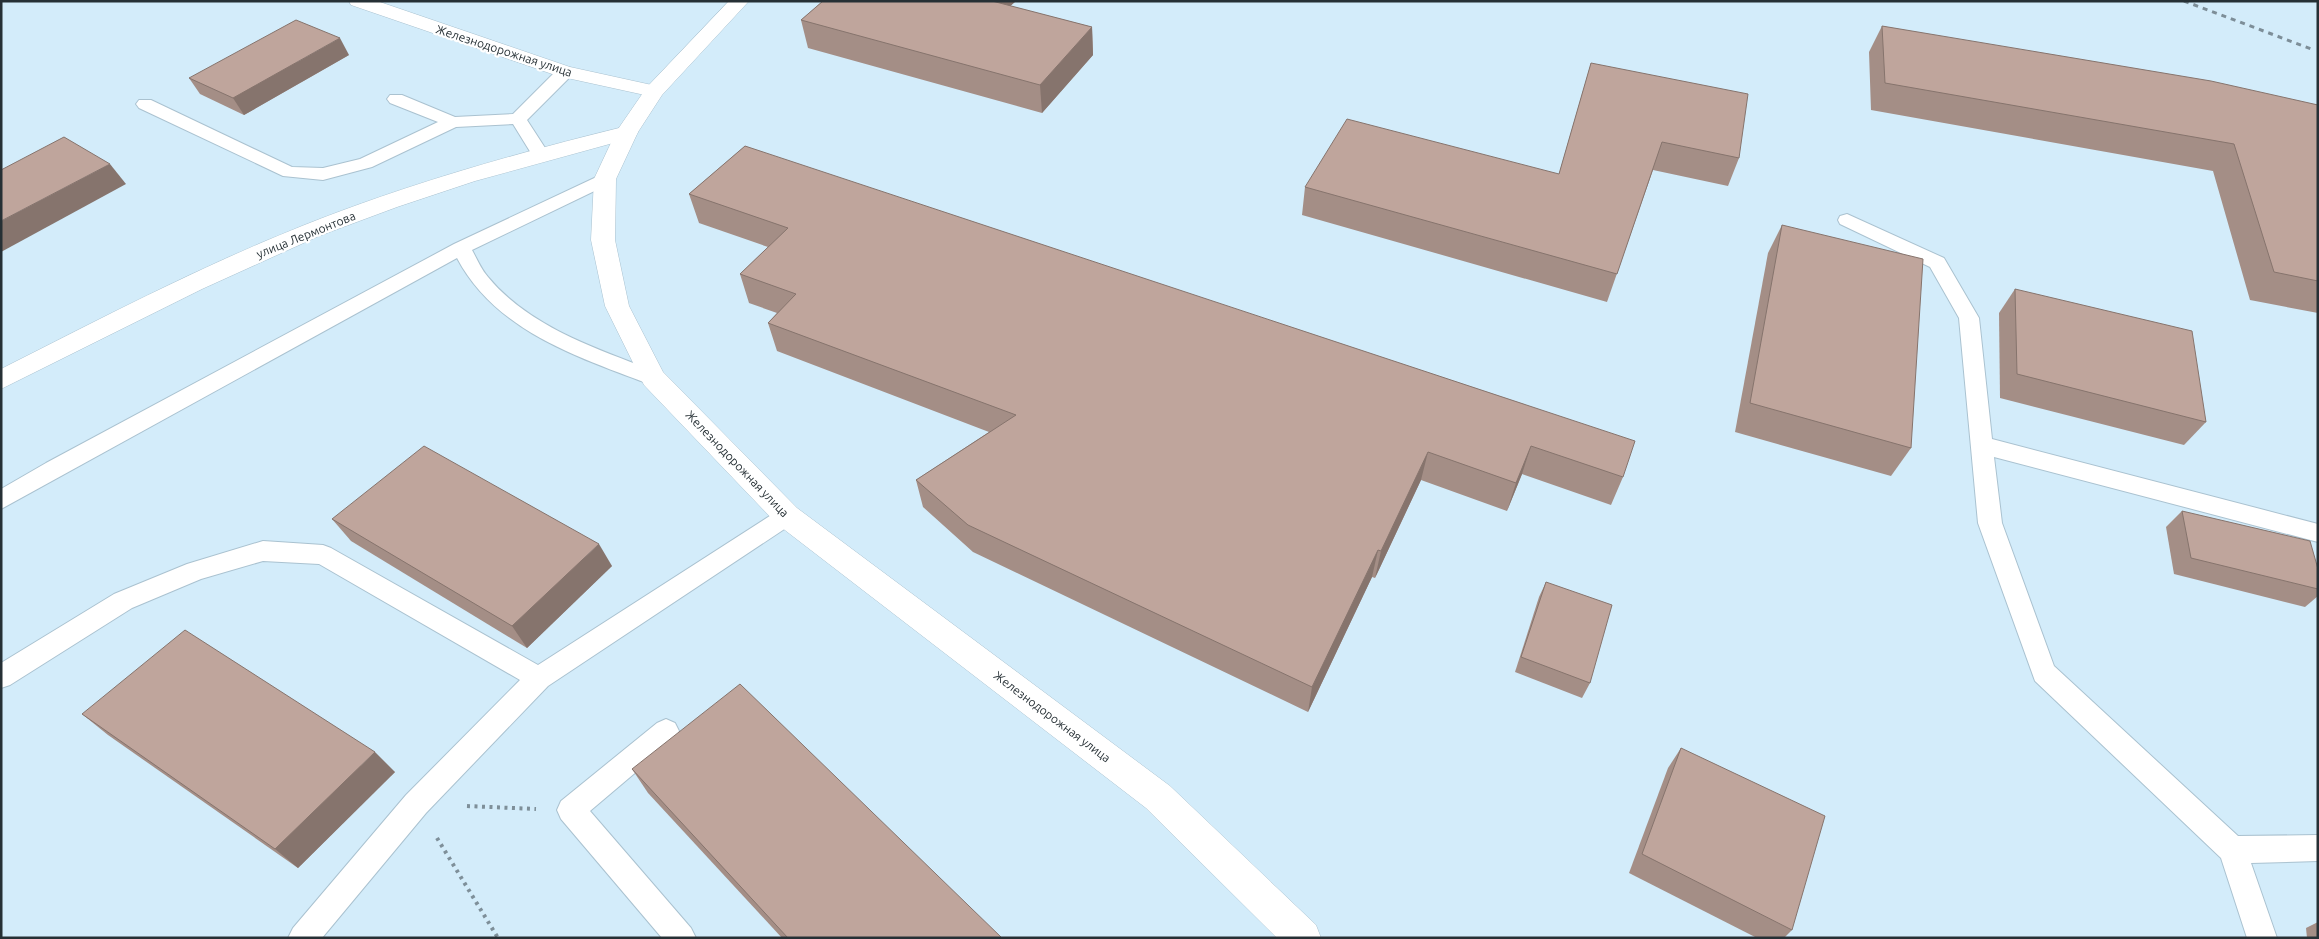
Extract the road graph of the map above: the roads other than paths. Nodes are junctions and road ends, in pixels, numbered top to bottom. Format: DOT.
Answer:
graph roads {
  1 [pos="358,1"];
  2 [pos="740,1"];
  3 [pos="565,72"];
  4 [pos="654,90"];
  5 [pos="396,99"];
  6 [pos="145,104"];
  7 [pos="518,119"];
  8 [pos="453,122"];
  9 [pos="627,132"];
  10 [pos="540,154"];
  11 [pos="605,179"];
  12 [pos="1848,220"];
  13 [pos="461,248"];
  14 [pos="653,378"];
  15 [pos="1,380"];
  16 [pos="1982,445"];
  17 [pos="1,500"];
  18 [pos="787,516"];
  19 [pos="2318,533"];
  20 [pos="1,677"];
  21 [pos="538,678"];
  22 [pos="666,731"];
  23 [pos="2318,848"];
  24 [pos="2232,850"];
  25 [pos="303,938"];
  26 [pos="681,938"];
  27 [pos="1303,938"];
  28 [pos="2262,938"];
  1 -- 3 [label="main road, Железнодорожная улица"];
  2 -- 4 [label="main road"];
  3 -- 4 [label="main road, Железнодорожная улица"];
  3 -- 7 [label="lane"];
  4 -- 9 [label="main road, Железнодорожная улица"];
  5 -- 8 [label="lane"];
  6 -- 8 [label="lane"];
  7 -- 8 [label="lane"];
  7 -- 10 [label="lane"];
  9 -- 10 [label="main road, улица Лермонтова"];
  9 -- 11 [label="main road, Железнодорожная улица"];
  10 -- 15 [label="main road, улица Лермонтова"];
  11 -- 13 [label="lane"];
  11 -- 14 [label="main road, Железнодорожная улица"];
  12 -- 16 [label="lane"];
  13 -- 14 [label="lane"];
  13 -- 17 [label="lane"];
  14 -- 18 [label="main road, Железнодорожная улица"];
  16 -- 19 [label="lane"];
  16 -- 24 [label="lane"];
  18 -- 21 [label="lane"];
  18 -- 27 [label="main road, Железнодорожная улица"];
  20 -- 21 [label="lane"];
  21 -- 25 [label="lane"];
  22 -- 26 [label="lane"];
  23 -- 24 [label="lane"];
  24 -- 28 [label="lane"];
}
